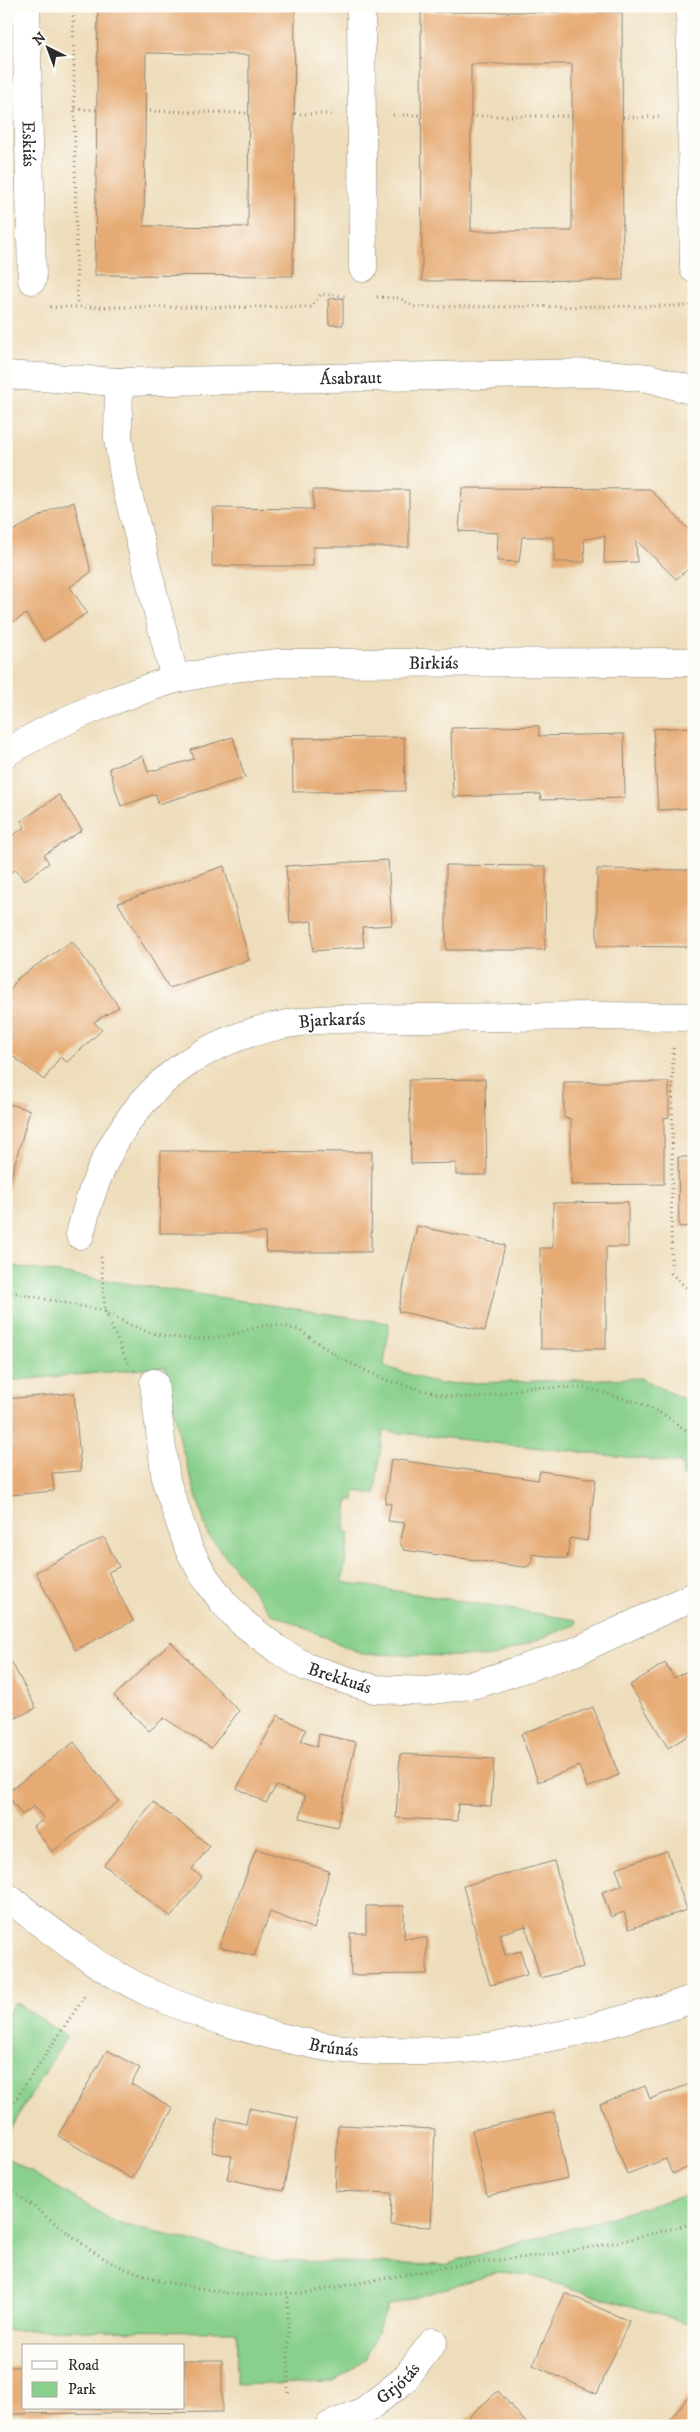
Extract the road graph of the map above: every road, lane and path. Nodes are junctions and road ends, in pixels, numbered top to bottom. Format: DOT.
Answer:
graph roads {
  1 [pos="26,6"];
  2 [pos="73,6"];
  3 [pos="361,6"];
  4 [pos="690,6"];
  5 [pos="75,109"];
  6 [pos="97,110"];
  7 [pos="145,110"];
  8 [pos="249,113"];
  9 [pos="471,116"];
  10 [pos="572,116"];
  11 [pos="623,117"];
  12 [pos="691,118"];
  13 [pos="363,268"];
  14 [pos="694,269"];
  15 [pos="32,280"];
  16 [pos="354,296"];
  17 [pos="372,297"];
  18 [pos="77,306"];
  19 [pos="694,306"];
  20 [pos="41,307"];
  21 [pos="6,375"];
  22 [pos="119,382"];
  23 [pos="694,391"];
  24 [pos="694,662"];
  25 [pos="175,679"];
  26 [pos="6,753"];
  27 [pos="684,1017"];
  28 [pos="80,1235"];
  29 [pos="6,1292"];
  30 [pos="694,1295"];
  31 [pos="105,1311"];
  32 [pos="154,1383"];
  33 [pos="694,1436"];
  34 [pos="694,1596"];
  35 [pos="6,1896"];
  36 [pos="89,1990"];
  37 [pos="694,1998"];
  38 [pos="6,2114"];
  39 [pos="6,2186"];
  40 [pos="694,2223"];
  41 [pos="288,2294"];
  42 [pos="433,2342"];
  43 [pos="288,2393"];
  44 [pos="329,2426"];
  1 -- 15 [label="street, Eskiás"];
  2 -- 5 [label="path"];
  3 -- 13 [label="street"];
  4 -- 12 [label="street"];
  5 -- 6 [label="path"];
  5 -- 18 [label="path"];
  7 -- 8 [label="path"];
  9 -- 10 [label="path"];
  11 -- 12 [label="path"];
  12 -- 14 [label="street"];
  16 -- 18 [label="path"];
  17 -- 19 [label="path"];
  18 -- 20 [label="path"];
  21 -- 22 [label="street, Ásabraut"];
  22 -- 23 [label="street, Ásabraut"];
  22 -- 25 [label="street"];
  24 -- 25 [label="street, Birkiás"];
  25 -- 26 [label="street, Birkiás"];
  27 -- 28 [label="street, Bjarkarás"];
  27 -- 30 [label="path"];
  28 -- 31 [label="path"];
  29 -- 31 [label="path"];
  31 -- 32 [label="path"];
  31 -- 33 [label="path"];
  32 -- 34 [label="street, Brekkuás"];
  35 -- 37 [label="street, Brúnás"];
  36 -- 38 [label="path"];
  39 -- 41 [label="path"];
  40 -- 41 [label="path"];
  41 -- 43 [label="path"];
  42 -- 44 [label="street, Grjótás"];
}
